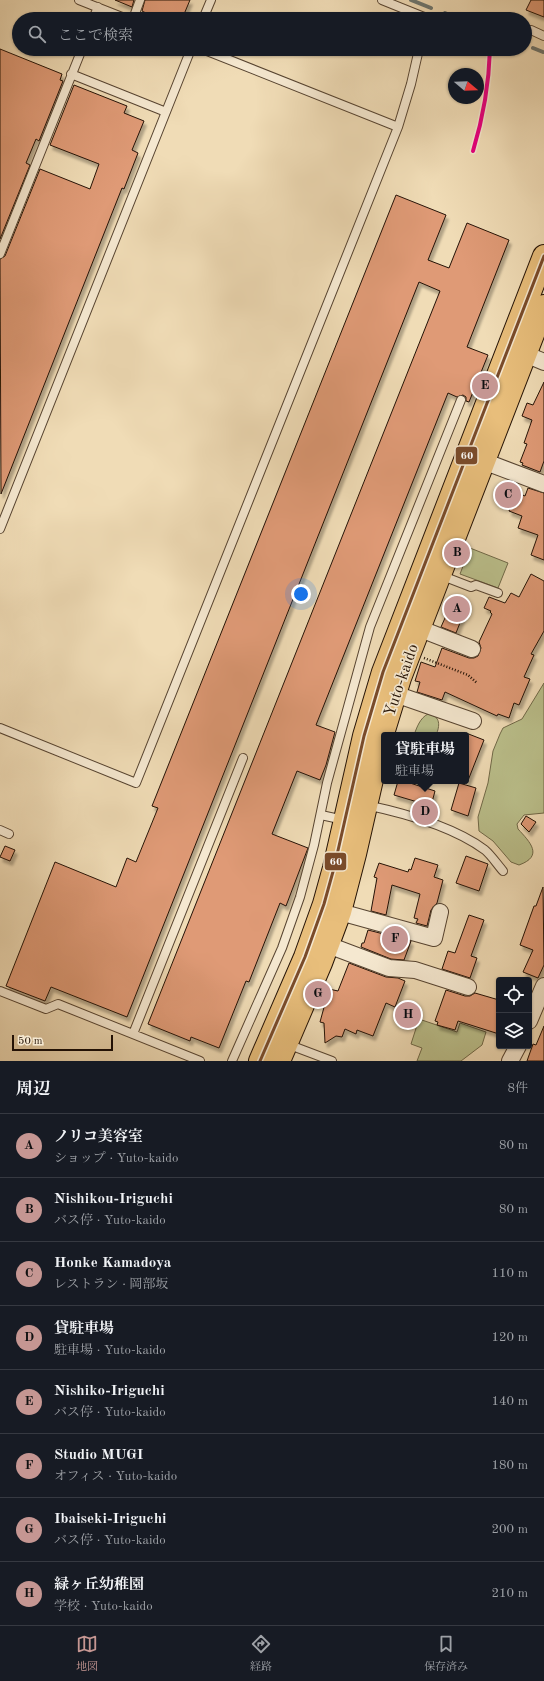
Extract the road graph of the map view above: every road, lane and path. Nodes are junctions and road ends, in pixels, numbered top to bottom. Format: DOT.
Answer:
graph roads {
  1 [pos="79,0"];
  2 [pos="140,0"];
  3 [pos="211,0"];
  4 [pos="382,0"];
  5 [pos="98,8"];
  6 [pos="97,12"];
  7 [pos="109,12"];
  8 [pos="136,12"];
  9 [pos="206,12"];
  10 [pos="412,12"];
  11 [pos="532,30"];
  12 [pos="544,36"];
  13 [pos="79,56"];
  14 [pos="188,56"];
  15 [pos="220,56"];
  16 [pos="417,56"];
  17 [pos="71,74"];
  18 [pos="166,112"];
  19 [pos="398,127"];
  20 [pos="0,254"];
  21 [pos="544,256"];
  22 [pos="544,306"];
  23 [pos="535,358"];
  24 [pos="461,400"];
  25 [pos="483,461"];
  26 [pos="544,484"];
  27 [pos="0,529"];
  28 [pos="439,575"];
  29 [pos="498,593"];
  30 [pos="418,628"];
  31 [pos="472,649"];
  32 [pos="420,657"];
  33 [pos="477,683"];
  34 [pos="395,694"];
  35 [pos="473,721"];
  36 [pos="0,728"];
  37 [pos="384,732"];
  38 [pos="381,740"];
  39 [pos="243,758"];
  40 [pos="366,805"];
  41 [pos="320,815"];
  42 [pos="345,820"];
  43 [pos="0,830"];
  44 [pos="9,834"];
  45 [pos="503,871"];
  46 [pos="340,912"];
  47 [pos="440,912"];
  48 [pos="328,945"];
  49 [pos="544,986"];
  50 [pos="468,987"];
  51 [pos="0,991"];
  52 [pos="532,1014"];
  53 [pos="133,1034"];
  54 [pos="516,1049"];
  55 [pos="282,1052"];
  56 [pos="200,1061"];
  57 [pos="232,1061"];
  58 [pos="260,1061"];
  59 [pos="332,1061"];
  60 [pos="510,1061"];
  1 -- 5 [label="lane"];
  2 -- 8 [label="lane"];
  3 -- 9 [label="lane"];
  4 -- 10 [label="lane"];
  5 -- 6 [label="lane"];
  5 -- 7 [label="lane"];
  11 -- 12 [label="lane"];
  13 -- 17 [label="lane"];
  14 -- 18 [label="lane"];
  15 -- 19 [label="lane"];
  16 -- 19 [label="lane"];
  17 -- 18 [label="lane"];
  17 -- 20 [label="lane"];
  18 -- 27 [label="lane"];
  19 -- 36 [label="lane"];
  21 -- 42 [label="main road, Yuto-kaido"];
  22 -- 23 [label="main road, Yuto-kaido"];
  23 -- 25 [label="main road, Yuto-kaido"];
  24 -- 41 [label="lane"];
  25 -- 26 [label="street"];
  25 -- 28 [label="main road, Yuto-kaido"];
  28 -- 29 [label="lane"];
  28 -- 30 [label="main road, Yuto-kaido"];
  30 -- 31 [label="street"];
  30 -- 34 [label="main road, Yuto-kaido"];
  32 -- 33 [label="path"];
  34 -- 35 [label="street"];
  34 -- 37 [label="main road, Yuto-kaido"];
  38 -- 40 [label="main road, Yuto-kaido"];
  39 -- 53 [label="lane"];
  40 -- 45 [label="lane"];
  40 -- 46 [label="main road, Yuto-kaido"];
  41 -- 42 [label="lane"];
  41 -- 57 [label="lane"];
  42 -- 58 [label="main road, Yuto-kaido"];
  43 -- 44 [label="lane"];
  46 -- 47 [label="street"];
  46 -- 48 [label="main road, Yuto-kaido"];
  48 -- 50 [label="street"];
  48 -- 55 [label="main road, Yuto-kaido"];
  49 -- 52 [label="street"];
  51 -- 53 [label="lane"];
  53 -- 56 [label="lane"];
  54 -- 60 [label="street"];
  55 -- 59 [label="lane"];
}
